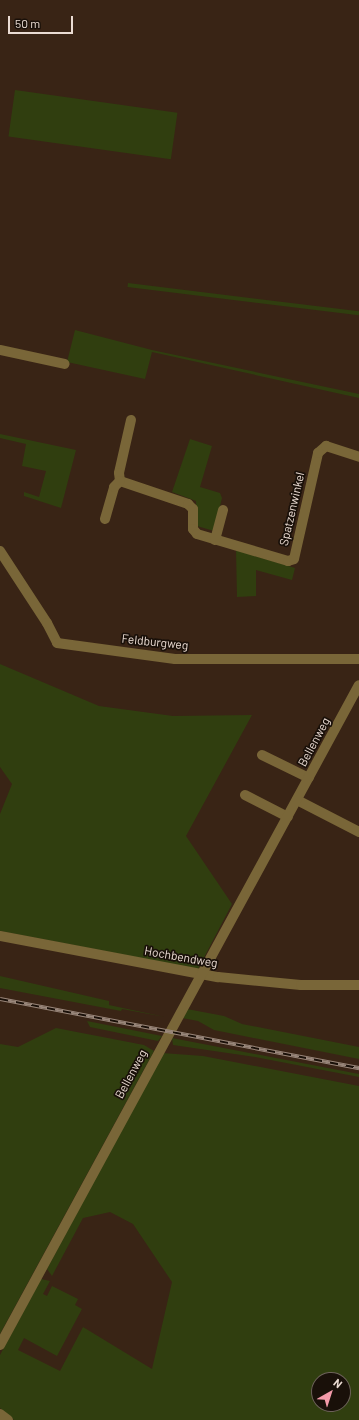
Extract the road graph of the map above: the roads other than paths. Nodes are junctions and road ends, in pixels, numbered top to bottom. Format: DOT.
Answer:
graph roads {
  1 [pos="0,350"];
  2 [pos="65,364"];
  3 [pos="131,420"];
  4 [pos="359,456"];
  5 [pos="120,482"];
  6 [pos="223,510"];
  7 [pos="105,519"];
  8 [pos="215,540"];
  9 [pos="0,550"];
  10 [pos="359,659"];
  11 [pos="359,685"];
  12 [pos="262,755"];
  13 [pos="309,778"];
  14 [pos="245,795"];
  15 [pos="297,800"];
  16 [pos="288,817"];
  17 [pos="359,832"];
  18 [pos="0,936"];
  19 [pos="202,974"];
  20 [pos="359,985"];
  21 [pos="0,1345"];
  22 [pos="0,1414"];
  23 [pos="8,1420"];
  1 -- 2 [label="street"];
  3 -- 5 [label="street"];
  4 -- 8 [label="street, Spatzenwinkel"];
  5 -- 7 [label="street"];
  5 -- 8 [label="street, Spatzenwinkel"];
  6 -- 8 [label="street"];
  9 -- 10 [label="street, Feldburgweg"];
  11 -- 13 [label="street, Bellenweg"];
  12 -- 13 [label="street, Bellenweg"];
  13 -- 15 [label="street, Bellenweg"];
  14 -- 16 [label="street"];
  15 -- 16 [label="street, Bellenweg"];
  15 -- 17 [label="street"];
  16 -- 19 [label="street, Bellenweg"];
  18 -- 19 [label="street, Hochbendweg"];
  19 -- 20 [label="street, Hochbendweg"];
  19 -- 21 [label="street, Bellenweg"];
  22 -- 23 [label="street"];
}
